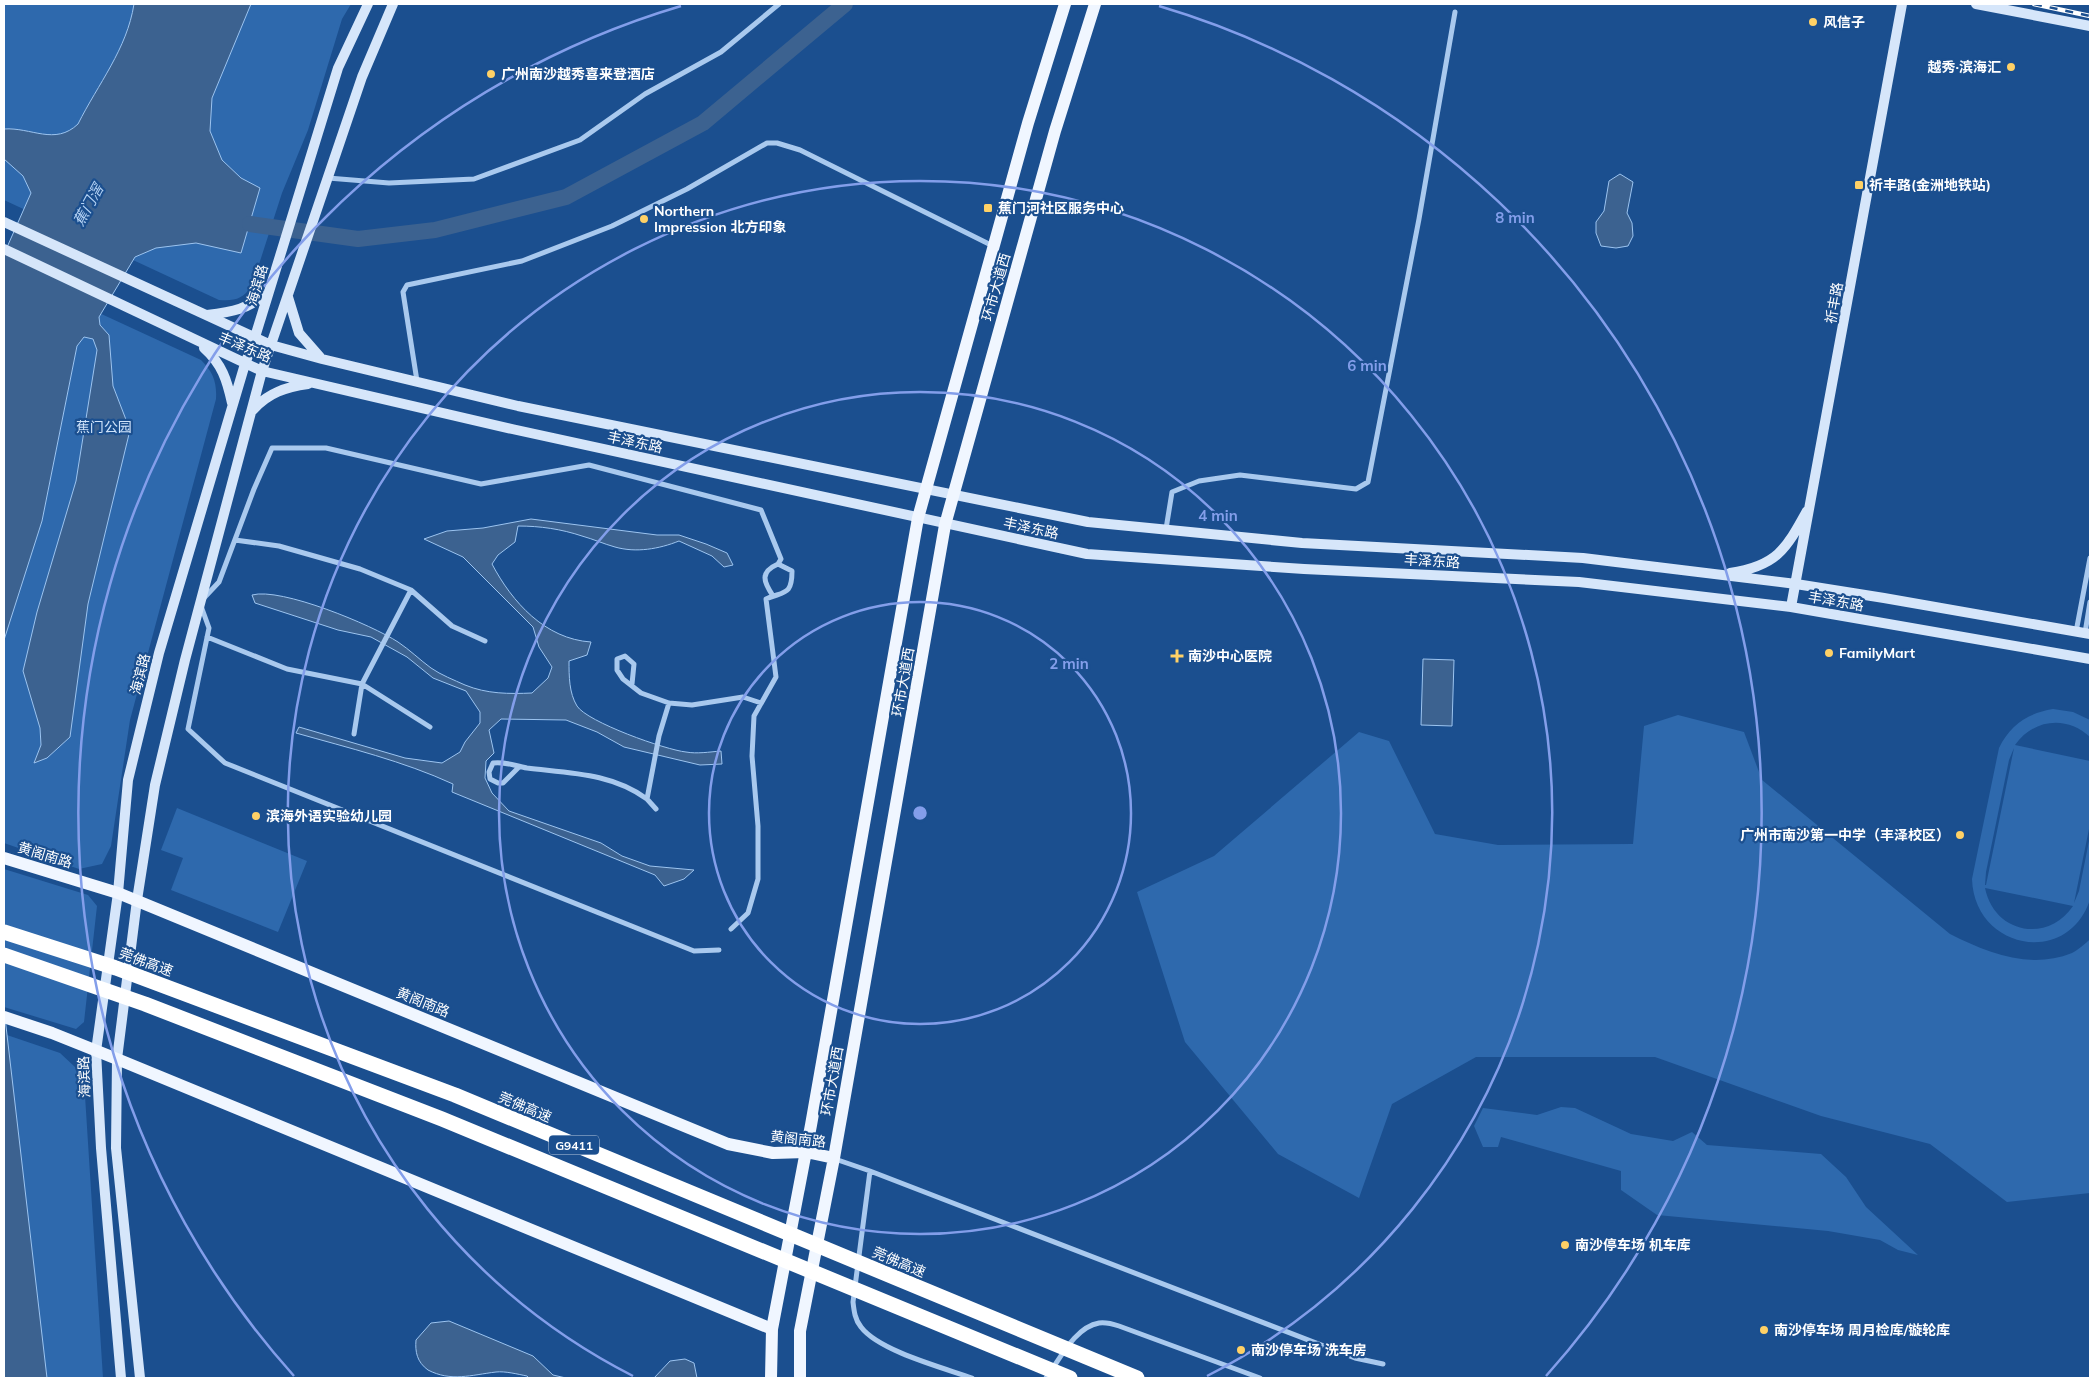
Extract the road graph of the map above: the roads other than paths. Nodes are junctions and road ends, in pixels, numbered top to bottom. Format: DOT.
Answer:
graph roads {
  1 [pos="368,4"];
  2 [pos="393,4"];
  3 [pos="779,4"];
  4 [pos="1065,4"];
  5 [pos="1095,4"];
  6 [pos="1902,4"];
  7 [pos="1976,4"];
  8 [pos="1455,12"];
  9 [pos="2090,26"];
  10 [pos="328,178"];
  11 [pos="4,222"];
  12 [pos="994,247"];
  13 [pos="4,249"];
  14 [pos="269,291"];
  15 [pos="288,297"];
  16 [pos="207,315"];
  17 [pos="255,337"];
  18 [pos="194,340"];
  19 [pos="271,345"];
  20 [pos="322,359"];
  21 [pos="245,364"];
  22 [pos="262,371"];
  23 [pos="417,381"];
  24 [pos="316,384"];
  25 [pos="232,406"];
  26 [pos="252,411"];
  27 [pos="926,490"];
  28 [pos="953,494"];
  29 [pos="1812,503"];
  30 [pos="918,518"];
  31 [pos="945,525"];
  32 [pos="1166,530"];
  33 [pos="235,540"];
  34 [pos="2090,558"];
  35 [pos="778,564"];
  36 [pos="1718,574"];
  37 [pos="1796,584"];
  38 [pos="411,590"];
  39 [pos="773,596"];
  40 [pos="200,602"];
  41 [pos="2090,602"];
  42 [pos="1791,607"];
  43 [pos="2083,633"];
  44 [pos="207,637"];
  45 [pos="485,641"];
  46 [pos="2090,659"];
  47 [pos="362,684"];
  48 [pos="632,684"];
  49 [pos="761,702"];
  50 [pos="669,703"];
  51 [pos="430,727"];
  52 [pos="354,734"];
  53 [pos="519,767"];
  54 [pos="647,800"];
  55 [pos="656,809"];
  56 [pos="4,858"];
  57 [pos="118,893"];
  58 [pos="137,900"];
  59 [pos="731,929"];
  60 [pos="4,932"];
  61 [pos="719,950"];
  62 [pos="4,955"];
  63 [pos="4,1017"];
  64 [pos="96,1052"];
  65 [pos="117,1059"];
  66 [pos="806,1152"];
  67 [pos="834,1158"];
  68 [pos="870,1171"];
  69 [pos="772,1328"];
  70 [pos="1383,1364"];
  71 [pos="121,1378"];
  72 [pos="140,1378"];
  73 [pos="772,1378"];
  74 [pos="800,1378"];
  75 [pos="972,1378"];
  76 [pos="1046,1378"];
  77 [pos="1070,1378"];
  78 [pos="1137,1378"];
  79 [pos="1260,1378"];
  1 -- 14 [label="main road, 海滨路"];
  2 -- 10 [label="main road"];
  3 -- 10 [label="street"];
  4 -- 12 [label="main road, 环市大道西"];
  5 -- 28 [label="main road, 环市大道西"];
  6 -- 29 [label="main road, 祈丰路"];
  7 -- 9 [label="main road"];
  8 -- 32 [label="street"];
  10 -- 15 [label="main road"];
  11 -- 16 [label="main road, 丰泽东路"];
  12 -- 23 [label="street"];
  12 -- 27 [label="main road, 环市大道西"];
  13 -- 18 [label="main road, 丰泽东路"];
  14 -- 16 [label="main road"];
  14 -- 17 [label="main road, 海滨路"];
  15 -- 19 [label="main road"];
  15 -- 20 [label="main road"];
  16 -- 17 [label="main road, 丰泽东路"];
  17 -- 19 [label="main road, 丰泽东路"];
  17 -- 21 [label="main road, 海滨路"];
  18 -- 21 [label="main road, 丰泽东路"];
  18 -- 25 [label="main road"];
  19 -- 20 [label="main road, 丰泽东路"];
  19 -- 22 [label="main road"];
  20 -- 23 [label="main road, 丰泽东路"];
  21 -- 22 [label="main road, 丰泽东路"];
  21 -- 25 [label="main road, 海滨路"];
  22 -- 24 [label="main road, 丰泽东路"];
  22 -- 26 [label="main road"];
  23 -- 27 [label="main road, 丰泽东路"];
  24 -- 26 [label="main road"];
  24 -- 30 [label="main road, 丰泽东路"];
  25 -- 57 [label="main road, 海滨路"];
  26 -- 40 [label="main road"];
  27 -- 28 [label="main road, 丰泽东路"];
  27 -- 30 [label="main road, 环市大道西"];
  28 -- 31 [label="main road, 环市大道西"];
  28 -- 32 [label="main road, 丰泽东路"];
  29 -- 36 [label="main road"];
  29 -- 37 [label="main road, 祈丰路"];
  30 -- 31 [label="main road, 丰泽东路"];
  30 -- 66 [label="main road, 环市大道西"];
  31 -- 42 [label="main road, 丰泽东路"];
  31 -- 67 [label="main road, 环市大道西"];
  32 -- 36 [label="main road, 丰泽东路"];
  33 -- 35 [label="street"];
  33 -- 38 [label="street"];
  33 -- 40 [label="street"];
  34 -- 43 [label="street"];
  35 -- 39 [label="street"];
  35 -- 39 [label="street"];
  36 -- 37 [label="main road, 丰泽东路"];
  37 -- 42 [label="main road, 祈丰路"];
  37 -- 43 [label="main road, 丰泽东路"];
  38 -- 45 [label="street"];
  38 -- 47 [label="street"];
  39 -- 49 [label="street"];
  40 -- 44 [label="street"];
  40 -- 58 [label="main road"];
  41 -- 43 [label="street"];
  42 -- 46 [label="main road, 丰泽东路"];
  44 -- 47 [label="street"];
  44 -- 61 [label="street"];
  47 -- 51 [label="street"];
  47 -- 52 [label="street"];
  48 -- 48 [label="street"];
  48 -- 50 [label="street"];
  49 -- 50 [label="street"];
  49 -- 59 [label="street"];
  50 -- 54 [label="street"];
  53 -- 53 [label="street"];
  53 -- 54 [label="street"];
  54 -- 55 [label="street"];
  56 -- 57 [label="main road, 黄阁南路"];
  57 -- 58 [label="main road, 黄阁南路"];
  57 -- 64 [label="main road, 海滨路"];
  58 -- 65 [label="main road"];
  58 -- 66 [label="main road, 黄阁南路"];
  60 -- 78 [label="highway, 莞佛高速 / G9411, bridge"];
  62 -- 77 [label="highway, G9411, bridge"];
  63 -- 64 [label="main road"];
  64 -- 65 [label="main road"];
  64 -- 71 [label="main road, 海滨路"];
  65 -- 69 [label="main road"];
  65 -- 72 [label="main road"];
  66 -- 67 [label="main road, 黄阁南路"];
  66 -- 69 [label="main road, 环市大道西"];
  67 -- 68 [label="street"];
  67 -- 74 [label="main road, 环市大道西"];
  68 -- 70 [label="street"];
  68 -- 75 [label="street"];
  69 -- 73 [label="main road, 环市大道西"];
  76 -- 79 [label="street"];
}
